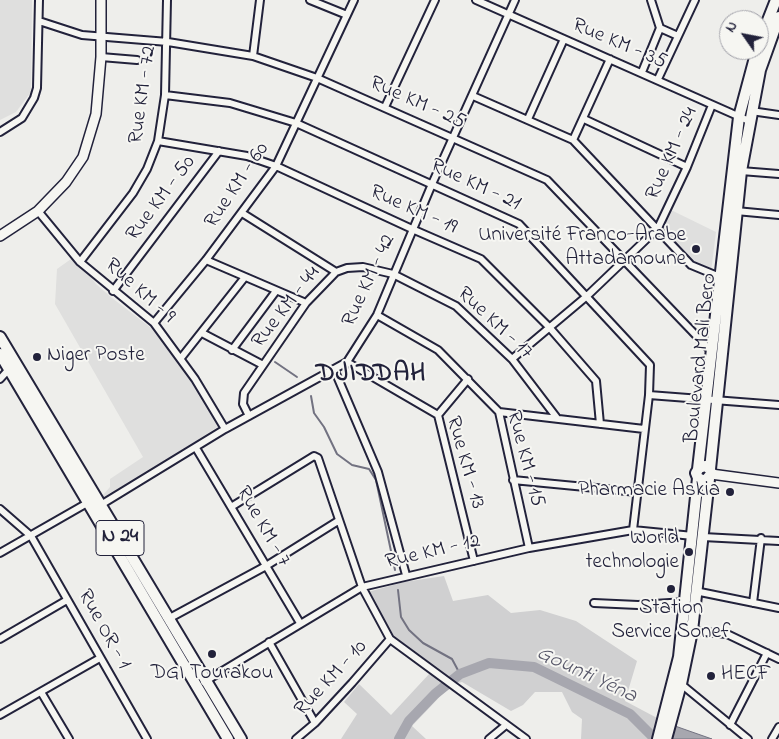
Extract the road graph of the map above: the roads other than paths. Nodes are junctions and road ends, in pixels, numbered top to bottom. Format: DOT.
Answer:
graph roads {
  1 [pos="39,0"];
  2 [pos="100,0"];
  3 [pos="167,0"];
  4 [pos="260,0"];
  5 [pos="310,0"];
  6 [pos="354,0"];
  7 [pos="435,0"];
  8 [pos="476,0"];
  9 [pos="515,0"];
  10 [pos="651,0"];
  11 [pos="695,0"];
  12 [pos="776,0"];
  13 [pos="509,14"];
  14 [pos="347,15"];
  15 [pos="779,17"];
  16 [pos="769,18"];
  17 [pos="39,21"];
  18 [pos="660,28"];
  19 [pos="678,36"];
  20 [pos="101,37"];
  21 [pos="564,38"];
  22 [pos="168,42"];
  23 [pos="253,56"];
  24 [pos="101,57"];
  25 [pos="610,59"];
  26 [pos="136,60"];
  27 [pos="755,60"];
  28 [pos="642,72"];
  29 [pos="317,78"];
  30 [pos="658,79"];
  31 [pos="165,95"];
  32 [pos="473,96"];
  33 [pos="712,105"];
  34 [pos="385,107"];
  35 [pos="779,115"];
  36 [pos="746,116"];
  37 [pos="528,119"];
  38 [pos="584,119"];
  39 [pos="296,123"];
  40 [pos="0,132"];
  41 [pos="452,138"];
  42 [pos="573,140"];
  43 [pos="158,141"];
  44 [pos="219,151"];
  45 [pos="276,166"];
  46 [pos="687,167"];
  47 [pos="741,171"];
  48 [pos="779,174"];
  49 [pos="432,184"];
  50 [pos="731,210"];
  51 [pos="38,211"];
  52 [pos="242,213"];
  53 [pos="779,216"];
  54 [pos="658,228"];
  55 [pos="412,229"];
  56 [pos="0,236"];
  57 [pos="206,260"];
  58 [pos="623,260"];
  59 [pos="80,262"];
  60 [pos="336,272"];
  61 [pos="393,274"];
  62 [pos="720,276"];
  63 [pos="245,277"];
  64 [pos="113,291"];
  65 [pos="276,291"];
  66 [pos="587,296"];
  67 [pos="306,303"];
  68 [pos="722,305"];
  69 [pos="377,315"];
  70 [pos="720,321"];
  71 [pos="154,323"];
  72 [pos="549,327"];
  73 [pos="202,334"];
  74 [pos="0,337"];
  75 [pos="232,350"];
  76 [pos="712,352"];
  77 [pos="0,354"];
  78 [pos="181,358"];
  79 [pos="512,359"];
  80 [pos="348,362"];
  81 [pos="263,365"];
  82 [pos="10,368"];
  83 [pos="334,369"];
  84 [pos="0,379"];
  85 [pos="468,380"];
  86 [pos="649,395"];
  87 [pos="712,400"];
  88 [pos="779,405"];
  89 [pos="499,412"];
  90 [pos="438,415"];
  91 [pos="249,416"];
  92 [pos="557,418"];
  93 [pos="600,424"];
  94 [pos="644,429"];
  95 [pos="225,430"];
  96 [pos="196,448"];
  97 [pos="698,474"];
  98 [pos="710,474"];
  99 [pos="513,480"];
  100 [pos="779,483"];
  101 [pos="637,492"];
  102 [pos="94,505"];
  103 [pos="231,507"];
  104 [pos="0,509"];
  105 [pos="338,520"];
  106 [pos="633,530"];
  107 [pos="32,536"];
  108 [pos="698,536"];
  109 [pos="761,539"];
  110 [pos="779,541"];
  111 [pos="530,548"];
  112 [pos="0,553"];
  113 [pos="474,561"];
  114 [pos="266,566"];
  115 [pos="406,575"];
  116 [pos="362,587"];
  117 [pos="692,591"];
  118 [pos="67,600"];
  119 [pos="686,602"];
  120 [pos="753,603"];
  121 [pos="594,604"];
  122 [pos="779,608"];
  123 [pos="168,619"];
  124 [pos="300,623"];
  125 [pos="692,631"];
  126 [pos="0,639"];
  127 [pos="390,639"];
  128 [pos="269,642"];
  129 [pos="767,653"];
  130 [pos="100,658"];
  131 [pos="779,659"];
  132 [pos="204,682"];
  133 [pos="681,684"];
  134 [pos="41,692"];
  135 [pos="0,715"];
  136 [pos="219,715"];
  137 [pos="315,723"];
  138 [pos="506,725"];
  139 [pos="730,725"];
  140 [pos="779,726"];
  141 [pos="663,736"];
  142 [pos="68,739"];
  143 [pos="146,739"];
  144 [pos="228,739"];
  145 [pos="240,739"];
  146 [pos="296,739"];
  147 [pos="489,739"];
  148 [pos="526,739"];
  149 [pos="748,739"];
  150 [pos="772,739"];
  1 -- 17 [label="street"];
  2 -- 20 [label="main road"];
  3 -- 22 [label="street, Rue KM - 72"];
  4 -- 23 [label="street"];
  5 -- 14 [label="street"];
  6 -- 14 [label="street, Rue KM - 60"];
  7 -- 34 [label="street"];
  8 -- 13 [label="street, Rue KM - 35"];
  9 -- 13 [label="street, Rue KM - 42"];
  10 -- 18 [label="street"];
  11 -- 19 [label="street"];
  12 -- 16 [label="main road"];
  13 -- 21 [label="street, Rue KM - 35"];
  13 -- 32 [label="street, Rue KM - 42"];
  14 -- 29 [label="street, Rue KM - 60"];
  15 -- 36 [label="main road, Boulevard Mali Bero"];
  17 -- 20 [label="street, Rue KM - 25"];
  17 -- 40 [label="street"];
  18 -- 19 [label="street"];
  18 -- 28 [label="street"];
  19 -- 30 [label="street"];
  20 -- 22 [label="street, Rue KM - 25"];
  20 -- 24 [label="main road"];
  21 -- 25 [label="street, Rue KM - 35"];
  21 -- 37 [label="street"];
  22 -- 23 [label="street, Rue KM - 25"];
  22 -- 31 [label="street, Rue KM - 72"];
  23 -- 29 [label="street, Rue KM - 25"];
  24 -- 26 [label="street"];
  24 -- 51 [label="main road"];
  25 -- 28 [label="street, Rue KM - 35"];
  25 -- 38 [label="street"];
  27 -- 36 [label="main road, Boulevard Mali Bero"];
  28 -- 30 [label="street, Rue KM - 35"];
  29 -- 34 [label="street, Rue KM - 25"];
  29 -- 39 [label="street, Rue KM - 60"];
  30 -- 33 [label="street, Rue KM - 35"];
  31 -- 39 [label="street, Rue KM - 21"];
  31 -- 43 [label="street, Rue KM - 72"];
  32 -- 37 [label="street"];
  32 -- 41 [label="street, Rue KM - 42"];
  33 -- 36 [label="street, Rue KM - 35"];
  33 -- 46 [label="street, Rue KM - 24"];
  34 -- 41 [label="street, Rue KM - 25"];
  35 -- 36 [label="street, Rue KM - 35"];
  36 -- 47 [label="main road, Boulevard Mali Bero"];
  36 -- 50 [label="main road, Boulevard Mali Bero"];
  37 -- 42 [label="street"];
  38 -- 42 [label="street"];
  38 -- 46 [label="street"];
  39 -- 45 [label="street, Rue KM - 60"];
  39 -- 49 [label="street, Rue KM - 21"];
  41 -- 49 [label="street, Rue KM - 42"];
  41 -- 58 [label="street, Rue KM - 25"];
  42 -- 54 [label="street"];
  43 -- 44 [label="street, Rue KM - 19"];
  43 -- 59 [label="street, Rue KM - 72"];
  44 -- 45 [label="street, Rue KM - 19"];
  44 -- 64 [label="street, Rue KM - 50"];
  45 -- 52 [label="street, Rue KM - 60"];
  45 -- 55 [label="street, Rue KM - 19"];
  46 -- 54 [label="street, Rue KM - 24"];
  47 -- 48 [label="street"];
  47 -- 50 [label="main road, Boulevard Mali Bero"];
  49 -- 55 [label="street, Rue KM - 42"];
  49 -- 66 [label="street, Rue KM - 21"];
  50 -- 53 [label="street"];
  50 -- 62 [label="main road, Boulevard Mali Bero"];
  50 -- 68 [label="main road, Boulevard Mali Bero"];
  51 -- 56 [label="main road"];
  51 -- 59 [label="street, Rue KM - 9"];
  52 -- 57 [label="street, Rue KM - 60"];
  52 -- 60 [label="street"];
  54 -- 58 [label="street, Rue KM - 24"];
  54 -- 62 [label="street"];
  55 -- 61 [label="street, Rue KM - 42"];
  55 -- 72 [label="street, Rue KM - 19"];
  57 -- 63 [label="street"];
  57 -- 71 [label="street, Rue KM - 60"];
  58 -- 66 [label="street, Rue KM - 24"];
  58 -- 76 [label="street, Rue KM - 25"];
  59 -- 64 [label="street, Rue KM - 9"];
  60 -- 61 [label="street, Rue KM - 44"];
  60 -- 67 [label="street, Rue KM - 44"];
  61 -- 69 [label="street, Rue KM - 42"];
  61 -- 79 [label="street, Rue KM - 17"];
  62 -- 68 [label="main road, Boulevard Mali Bero"];
  63 -- 65 [label="street"];
  63 -- 73 [label="street"];
  64 -- 71 [label="street, Rue KM - 9"];
  65 -- 67 [label="street"];
  65 -- 75 [label="street"];
  66 -- 72 [label="street, Rue KM - 24"];
  66 -- 86 [label="street, Rue KM - 21"];
  67 -- 81 [label="street, Rue KM - 44"];
  68 -- 70 [label="main road, Boulevard Mali Bero"];
  69 -- 80 [label="street, Rue KM - 42"];
  69 -- 85 [label="street, Rue KM - 15"];
  70 -- 76 [label="main road, Boulevard Mali Bero"];
  70 -- 87 [label="main road, Boulevard Mali Bero"];
  71 -- 78 [label="street, Rue KM - 9"];
  72 -- 79 [label="street, Rue KM - 24"];
  72 -- 93 [label="street, Rue KM - 19"];
  73 -- 75 [label="street"];
  73 -- 78 [label="street"];
  74 -- 102 [label="main road, N 24"];
  75 -- 81 [label="street"];
  76 -- 87 [label="main road, Boulevard Mali Bero"];
  77 -- 82 [label="main road, N 24"];
  78 -- 95 [label="street, Rue KM - 9"];
  79 -- 92 [label="street, Rue KM - 17"];
  80 -- 83 [label="street"];
  80 -- 90 [label="street, Rue KM - 13"];
  81 -- 91 [label="street, Rue KM - 44"];
  82 -- 84 [label="street"];
  82 -- 102 [label="main road, N 24"];
  83 -- 91 [label="street"];
  83 -- 115 [label="street"];
  85 -- 89 [label="street, Rue KM - 15"];
  85 -- 90 [label="street"];
  86 -- 87 [label="street"];
  86 -- 94 [label="street, Rue KM - 21"];
  87 -- 88 [label="street"];
  87 -- 97 [label="main road, Boulevard Mali Bero"];
  87 -- 98 [label="main road, Boulevard Mali Bero"];
  89 -- 92 [label="street"];
  89 -- 99 [label="street, Rue KM - 15"];
  90 -- 113 [label="street, Rue KM - 13"];
  91 -- 95 [label="street"];
  92 -- 93 [label="street"];
  93 -- 94 [label="street"];
  94 -- 101 [label="street, Rue KM - 21"];
  95 -- 96 [label="street"];
  96 -- 102 [label="street"];
  96 -- 103 [label="street, Rue KM - 7"];
  97 -- 98 [label="main road"];
  97 -- 108 [label="main road, Boulevard Mali Bero"];
  98 -- 100 [label="main road"];
  98 -- 108 [label="main road, Boulevard Mali Bero"];
  99 -- 101 [label="street"];
  99 -- 111 [label="street, Rue KM - 15"];
  101 -- 106 [label="street, Rue KM - 21"];
  102 -- 107 [label="street"];
  102 -- 123 [label="main road, N 24"];
  102 -- 136 [label="main road, N 24"];
  103 -- 105 [label="street"];
  103 -- 114 [label="street, Rue KM - 7"];
  104 -- 107 [label="street"];
  105 -- 114 [label="street"];
  105 -- 116 [label="street"];
  106 -- 108 [label="street, Rue KM - 12"];
  106 -- 111 [label="street, Rue KM - 12"];
  107 -- 112 [label="street"];
  107 -- 118 [label="street, Rue OR - 1"];
  108 -- 109 [label="street, Rue KM - 12"];
  108 -- 117 [label="main road, Boulevard Mali Bero"];
  109 -- 110 [label="street, Rue KM - 12"];
  109 -- 120 [label="street"];
  111 -- 113 [label="street, Rue KM - 12"];
  113 -- 115 [label="street, Rue KM - 12"];
  114 -- 123 [label="street"];
  114 -- 124 [label="street, Rue KM - 7"];
  115 -- 116 [label="street, Rue KM - 12"];
  116 -- 124 [label="street, Rue KM - 12"];
  116 -- 127 [label="street"];
  117 -- 119 [label="main road, Boulevard Mali Bero"];
  117 -- 120 [label="street"];
  117 -- 125 [label="main road, Boulevard Mali Bero"];
  118 -- 126 [label="street"];
  118 -- 130 [label="street, Rue OR - 1"];
  119 -- 121 [label="street"];
  119 -- 141 [label="main road, Boulevard Mali Bero"];
  120 -- 122 [label="street"];
  123 -- 132 [label="main road, N 24"];
  124 -- 128 [label="street, Rue KM - 12"];
  125 -- 129 [label="street"];
  125 -- 133 [label="main road, Boulevard Mali Bero"];
  127 -- 137 [label="street, Rue KM - 10"];
  127 -- 138 [label="street"];
  128 -- 132 [label="street, Rue KM - 12"];
  128 -- 137 [label="street"];
  129 -- 131 [label="street"];
  129 -- 139 [label="street"];
  130 -- 134 [label="street"];
  130 -- 143 [label="street, Rue OR - 1"];
  132 -- 136 [label="main road, N 24"];
  133 -- 139 [label="street"];
  133 -- 141 [label="main road, Boulevard Mali Bero"];
  134 -- 135 [label="street"];
  134 -- 142 [label="street"];
  136 -- 144 [label="main road, N 24"];
  136 -- 145 [label="main road, N 24"];
  137 -- 146 [label="street, Rue KM - 10"];
  138 -- 147 [label="street"];
  138 -- 148 [label="street"];
  139 -- 149 [label="street"];
  140 -- 150 [label="street"];
}
